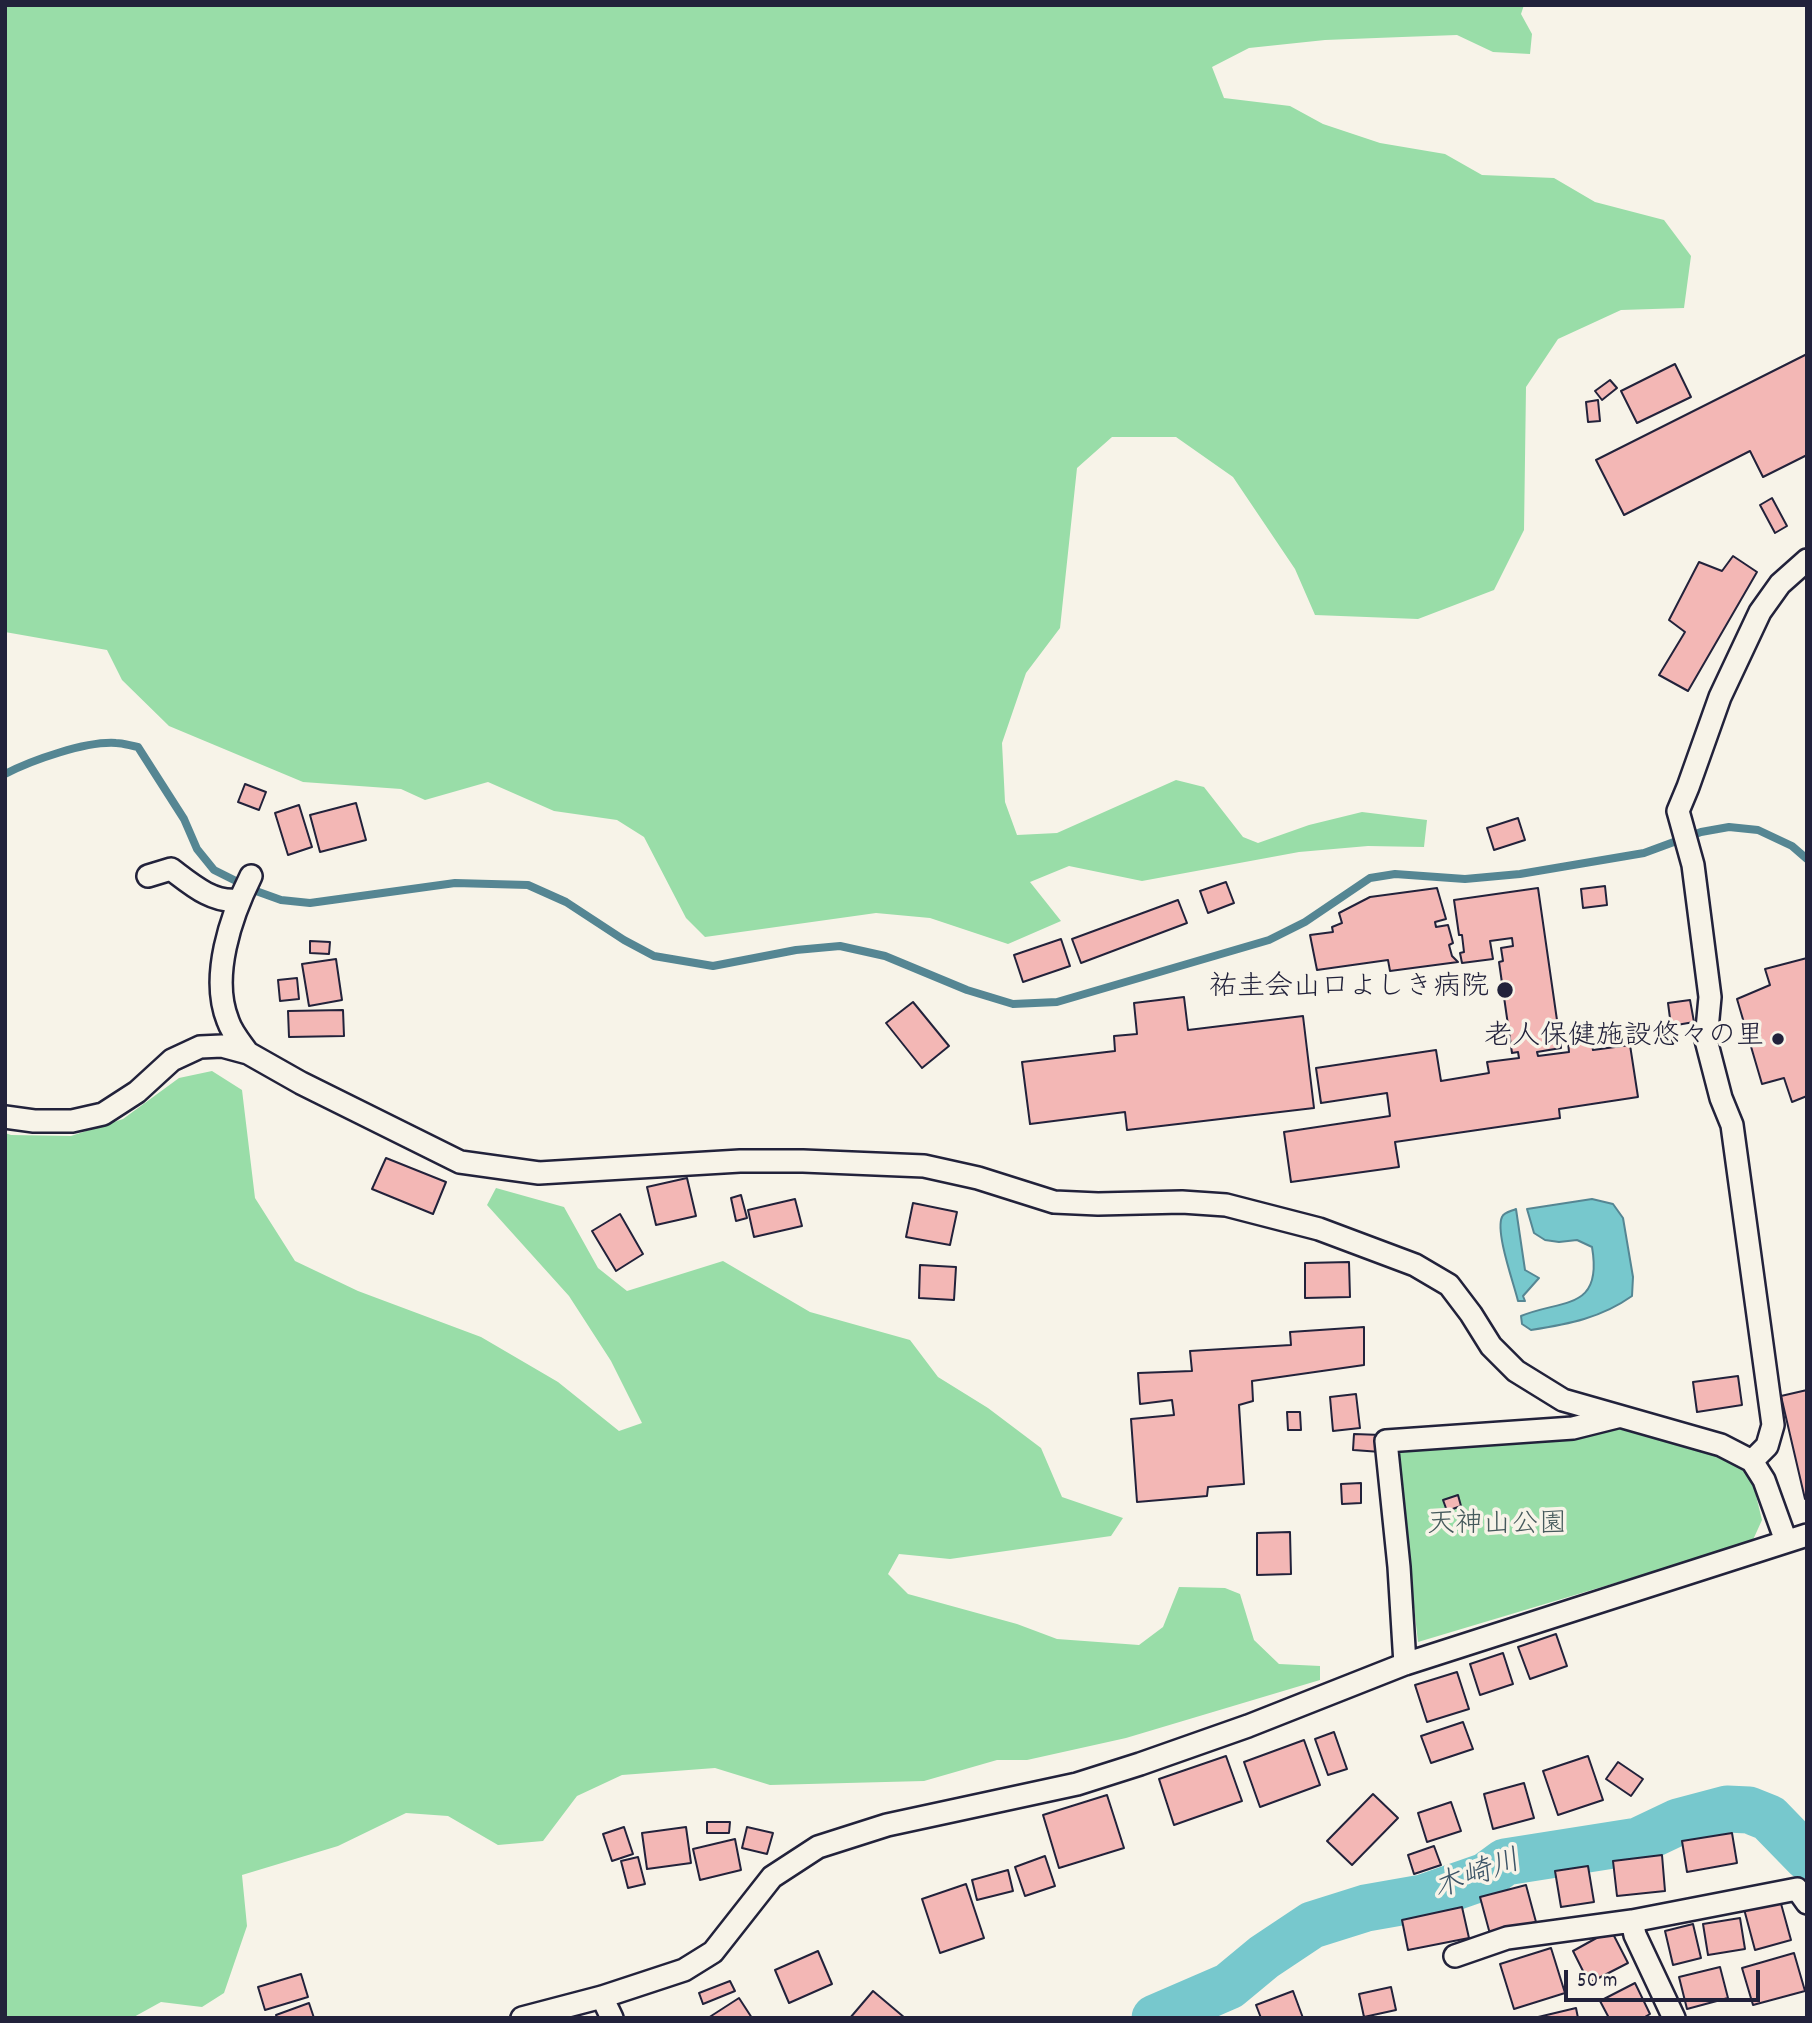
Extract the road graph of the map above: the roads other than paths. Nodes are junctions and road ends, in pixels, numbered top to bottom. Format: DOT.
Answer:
graph roads {
  1 [pos="1807,560"];
  2 [pos="148,876"];
  3 [pos="251,876"];
  4 [pos="238,900"];
  5 [pos="248,1053"];
  6 [pos="5,1117"];
  7 [pos="1617,1417"];
  8 [pos="1752,1461"];
  9 [pos="1807,1535"];
  10 [pos="1786,1541"];
  11 [pos="1405,1664"];
  12 [pos="1807,1903"];
  13 [pos="1632,1921"];
  14 [pos="1455,1956"];
  15 [pos="602,1997"];
  16 [pos="522,2018"];
  17 [pos="612,2018"];
  18 [pos="1674,2018"];
  1 -- 8 [label="street"];
  2 -- 4 [label="street"];
  3 -- 4 [label="street"];
  4 -- 5 [label="street"];
  5 -- 6 [label="street"];
  5 -- 7 [label="street"];
  7 -- 8 [label="street"];
  7 -- 11 [label="street"];
  8 -- 10 [label="street"];
  9 -- 10 [label="street"];
  10 -- 11 [label="street"];
  11 -- 15 [label="street"];
  12 -- 13 [label="street"];
  13 -- 14 [label="street"];
  13 -- 18 [label="street"];
  15 -- 16 [label="street"];
  15 -- 17 [label="street"];
}
